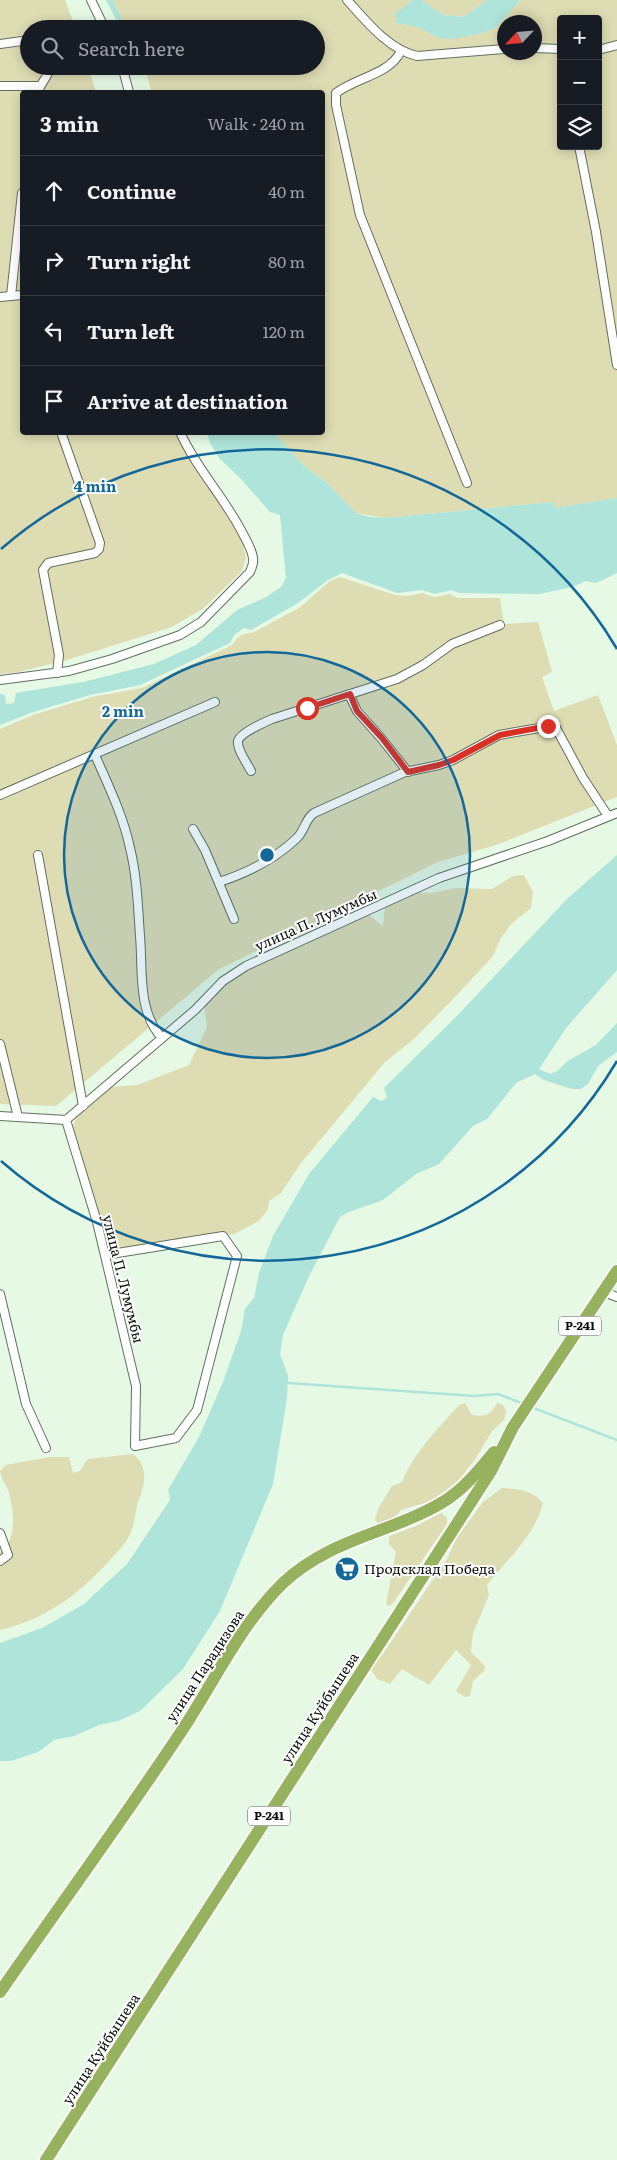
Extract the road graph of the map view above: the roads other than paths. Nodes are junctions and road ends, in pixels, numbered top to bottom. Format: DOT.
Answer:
graph roads {
  1 [pos="91,0"];
  2 [pos="347,0"];
  3 [pos="101,20"];
  4 [pos="20,41"];
  5 [pos="0,44"];
  6 [pos="617,45"];
  7 [pos="542,48"];
  8 [pos="557,49"];
  9 [pos="602,49"];
  10 [pos="497,50"];
  11 [pos="401,51"];
  12 [pos="48,75"];
  13 [pos="124,75"];
  14 [pos="0,86"];
  15 [pos="39,89"];
  16 [pos="128,90"];
  17 [pos="580,150"];
  18 [pos="20,212"];
  19 [pos="20,295"];
  20 [pos="11,296"];
  21 [pos="0,297"];
  22 [pos="617,365"];
  23 [pos="62,435"];
  24 [pos="182,435"];
  25 [pos="467,483"];
  26 [pos="500,625"];
  27 [pos="57,673"];
  28 [pos="0,680"];
  29 [pos="350,694"];
  30 [pos="215,702"];
  31 [pos="95,754"];
  32 [pos="251,771"];
  33 [pos="408,772"];
  34 [pos="0,795"];
  35 [pos="617,813"];
  36 [pos="608,816"];
  37 [pos="193,829"];
  38 [pos="38,855"];
  39 [pos="219,882"];
  40 [pos="234,919"];
  41 [pos="162,1038"];
  42 [pos="0,1044"];
  43 [pos="83,1106"];
  44 [pos="0,1116"];
  45 [pos="18,1117"];
  46 [pos="66,1120"];
  47 [pos="105,1256"];
  48 [pos="617,1271"];
  49 [pos="604,1292"];
  50 [pos="0,1294"];
  51 [pos="617,1297"];
  52 [pos="510,1432"];
  53 [pos="46,1448"];
  54 [pos="0,1533"];
  55 [pos="0,1560"];
  56 [pos="0,1992"];
  57 [pos="46,2160"];
  1 -- 3 [label="street"];
  2 -- 11 [label="street"];
  4 -- 5 [label="street"];
  6 -- 9 [label="street"];
  7 -- 8 [label="street"];
  10 -- 11 [label="street"];
  11 -- 25 [label="street"];
  12 -- 15 [label="street"];
  13 -- 16 [label="street"];
  14 -- 15 [label="street"];
  17 -- 22 [label="street"];
  18 -- 20 [label="street"];
  19 -- 20 [label="street"];
  20 -- 21 [label="street"];
  23 -- 27 [label="street"];
  24 -- 27 [label="street"];
  26 -- 29 [label="street"];
  27 -- 28 [label="street"];
  29 -- 32 [label="street"];
  29 -- 33 [label="street"];
  30 -- 31 [label="street"];
  31 -- 34 [label="street"];
  31 -- 41 [label="street"];
  33 -- 36 [label="street"];
  33 -- 39 [label="street"];
  35 -- 36 [label="street, улица П. Лумумбы"];
  36 -- 41 [label="street, улица П. Лумумбы"];
  37 -- 39 [label="street"];
  38 -- 43 [label="street"];
  39 -- 40 [label="street"];
  41 -- 43 [label="street, улица П. Лумумбы"];
  42 -- 45 [label="street"];
  43 -- 46 [label="street, улица П. Лумумбы"];
  44 -- 45 [label="street"];
  45 -- 46 [label="street"];
  46 -- 47 [label="street, улица П. Лумумбы"];
  47 -- 47 [label="street, улица П. Лумумбы"];
  48 -- 49 [label="highway, улица Куйбышева / Р-241"];
  49 -- 51 [label="street"];
  49 -- 52 [label="highway, улица Куйбышева / Р-241"];
  50 -- 53 [label="street"];
  52 -- 56 [label="highway, улица Парадизова / Р-241"];
  52 -- 57 [label="highway, улица Куйбышева / Р-241"];
  54 -- 55 [label="street"];
}
